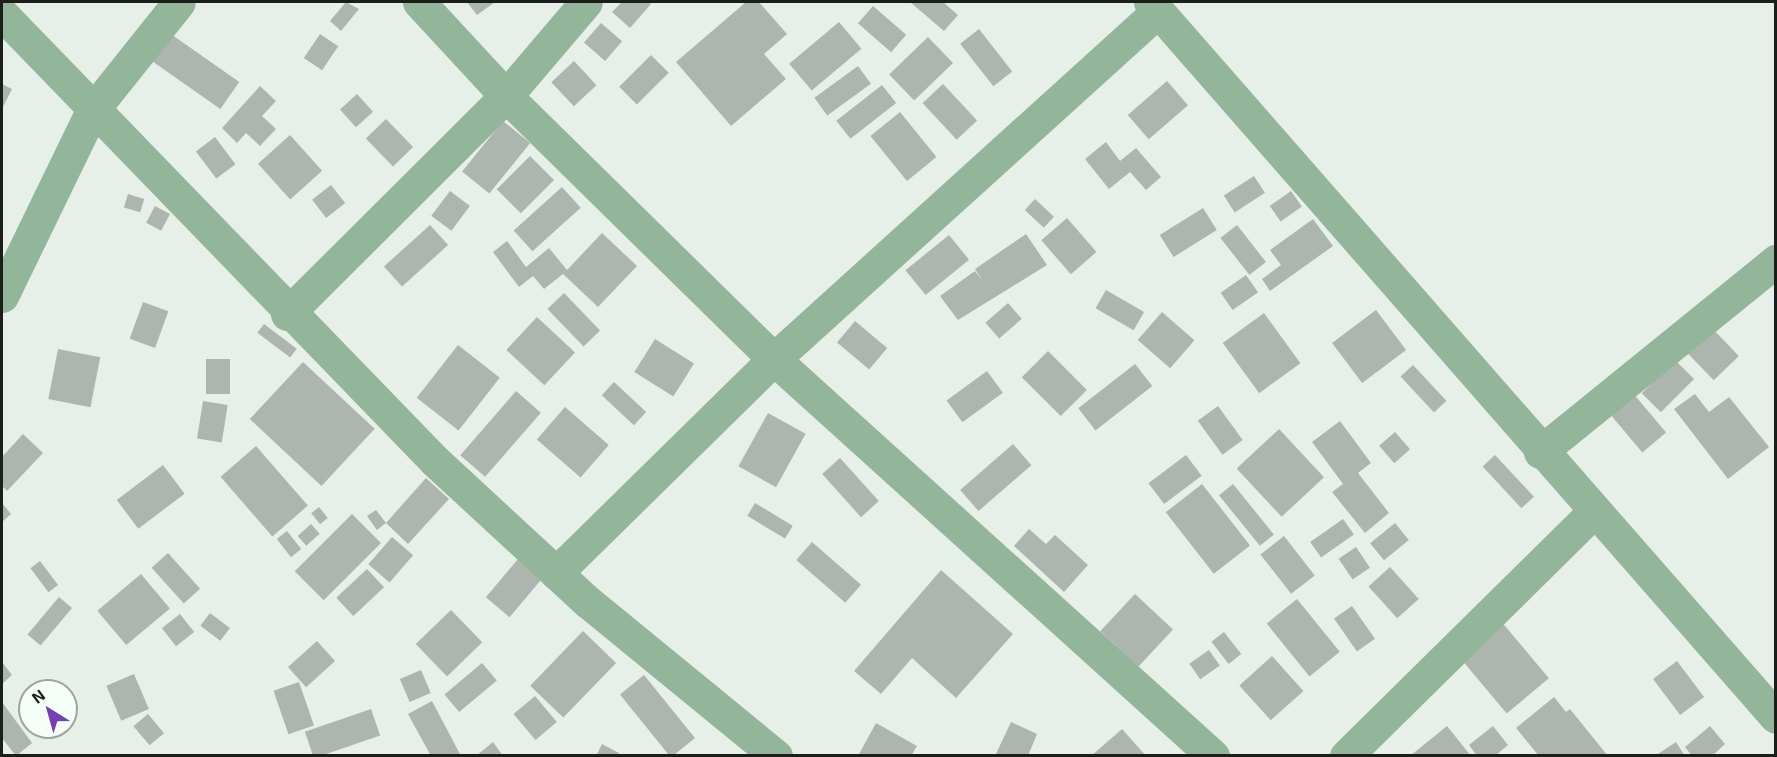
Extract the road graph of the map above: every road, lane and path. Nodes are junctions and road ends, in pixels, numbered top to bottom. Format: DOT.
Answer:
graph roads {
  1 [pos="179,2"];
  2 [pos="419,2"];
  3 [pos="586,2"];
  4 [pos="1154,6"];
  5 [pos="2,14"];
  6 [pos="506,96"];
  7 [pos="92,111"];
  8 [pos="1776,261"];
  9 [pos="2,296"];
  10 [pos="287,314"];
  11 [pos="774,359"];
  12 [pos="1540,452"];
  13 [pos="1593,512"];
  14 [pos="556,573"];
  15 [pos="1776,717"];
  16 [pos="776,756"];
  17 [pos="1213,756"];
  18 [pos="1346,756"];
  1 -- 7 [label="street"];
  2 -- 6 [label="street"];
  3 -- 6 [label="street"];
  4 -- 11 [label="street"];
  4 -- 12 [label="street"];
  5 -- 7 [label="street"];
  6 -- 10 [label="street"];
  6 -- 11 [label="street"];
  7 -- 9 [label="street"];
  7 -- 10 [label="street"];
  8 -- 12 [label="street"];
  10 -- 14 [label="street"];
  11 -- 14 [label="street"];
  11 -- 17 [label="street"];
  12 -- 13 [label="street"];
  13 -- 15 [label="street"];
  13 -- 18 [label="street"];
  14 -- 16 [label="street"];
}
